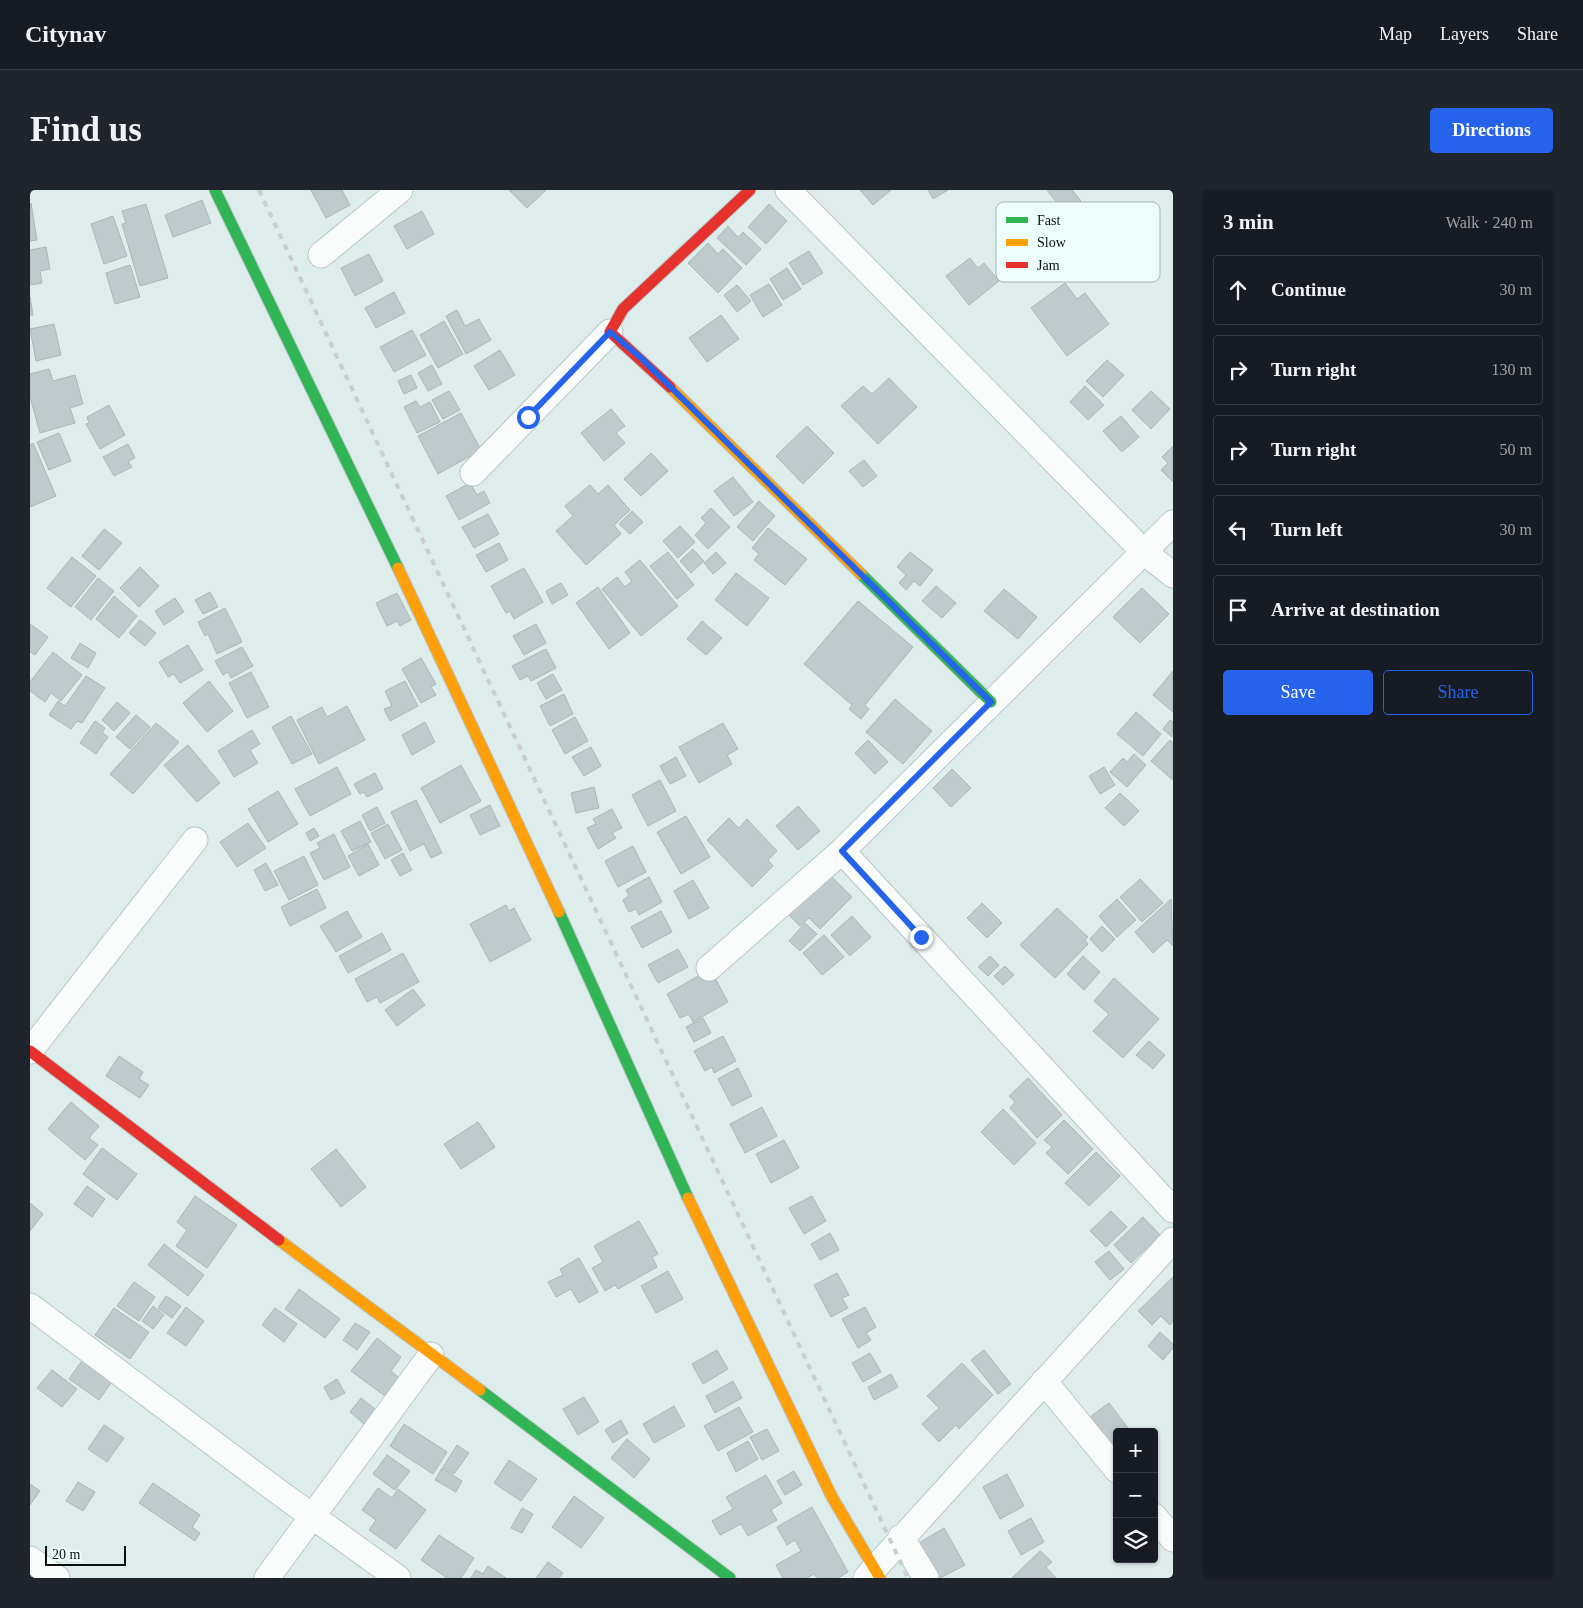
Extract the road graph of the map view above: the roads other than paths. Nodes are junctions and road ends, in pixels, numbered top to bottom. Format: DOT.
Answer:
graph roads {
  1 [pos="215,190"];
  2 [pos="400,190"];
  3 [pos="750,190"];
  4 [pos="788,190"];
  5 [pos="321,255"];
  6 [pos="610,332"];
  7 [pos="473,473"];
  8 [pos="1173,523"];
  9 [pos="1143,551"];
  10 [pos="1173,575"];
  11 [pos="991,702"];
  12 [pos="195,840"];
  13 [pos="842,851"];
  14 [pos="709,968"];
  15 [pos="30,1051"];
  16 [pos="1173,1210"];
  17 [pos="1173,1240"];
  18 [pos="30,1306"];
  19 [pos="431,1355"];
  20 [pos="1044,1381"];
  21 [pos="1113,1465"];
  22 [pos="311,1516"];
  23 [pos="1156,1518"];
  24 [pos="901,1537"];
  25 [pos="1173,1540"];
  26 [pos="30,1559"];
  27 [pos="874,1574"];
  28 [pos="57,1578"];
  29 [pos="267,1578"];
  30 [pos="398,1578"];
  31 [pos="730,1578"];
  32 [pos="926,1578"];
  1 -- 27 [label="street"];
  2 -- 5 [label="street"];
  3 -- 6 [label="street"];
  4 -- 9 [label="street"];
  6 -- 7 [label="street"];
  6 -- 11 [label="street"];
  8 -- 9 [label="street"];
  9 -- 10 [label="street"];
  9 -- 11 [label="street"];
  11 -- 13 [label="street"];
  12 -- 15 [label="street"];
  13 -- 14 [label="street"];
  13 -- 16 [label="street"];
  15 -- 19 [label="street"];
  17 -- 20 [label="street"];
  18 -- 22 [label="street"];
  19 -- 22 [label="street"];
  19 -- 31 [label="street"];
  20 -- 21 [label="street"];
  20 -- 24 [label="street"];
  22 -- 29 [label="street"];
  22 -- 30 [label="street"];
  23 -- 25 [label="street"];
  24 -- 27 [label="street"];
  24 -- 32 [label="street"];
  26 -- 28 [label="street"];
}
